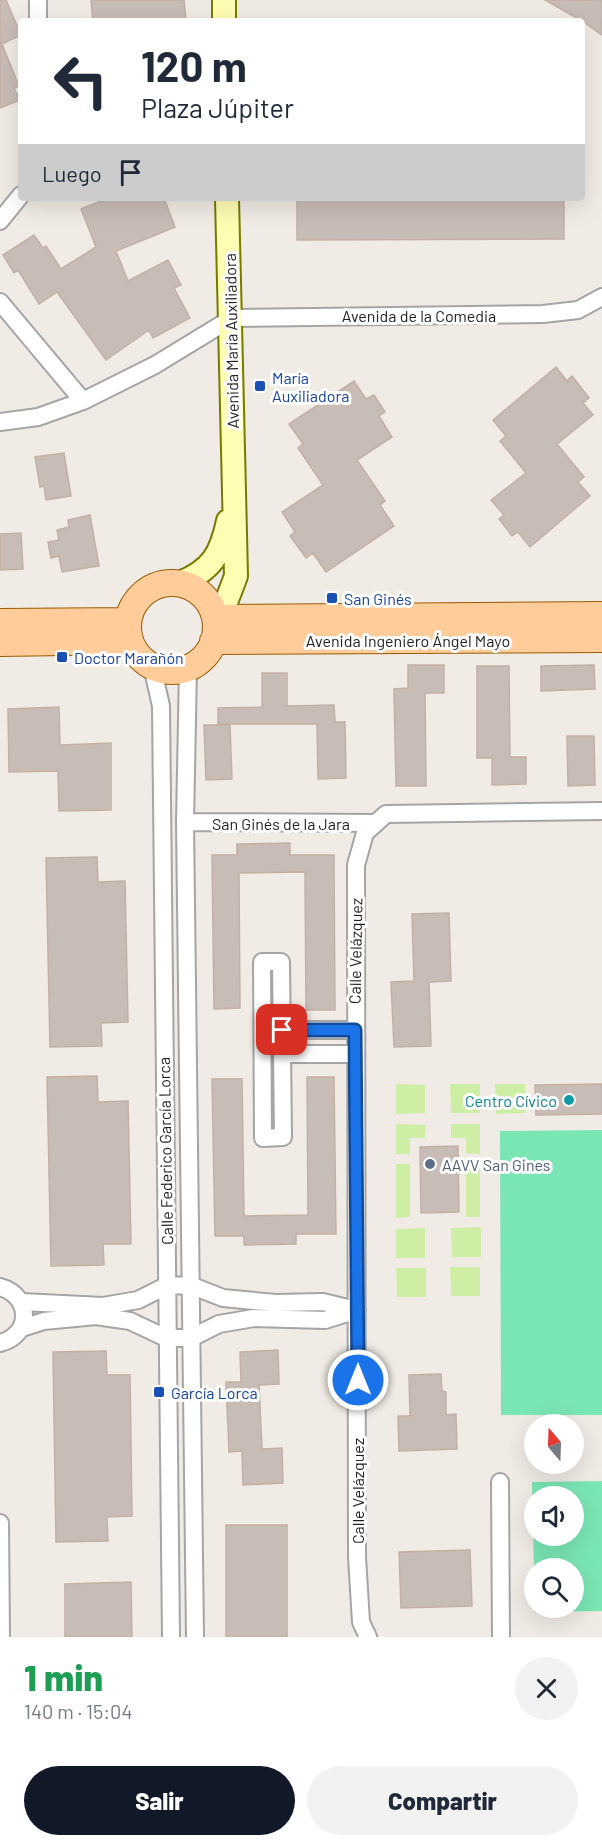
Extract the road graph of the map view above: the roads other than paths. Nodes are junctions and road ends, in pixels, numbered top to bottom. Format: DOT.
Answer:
graph roads {
  1 [pos="38,0"];
  2 [pos="225,0"];
  3 [pos="38,18"];
  4 [pos="224,18"];
  5 [pos="18,199"];
  6 [pos="227,201"];
  7 [pos="0,220"];
  8 [pos="602,297"];
  9 [pos="0,302"];
  10 [pos="232,318"];
  11 [pos="83,401"];
  12 [pos="0,422"];
  13 [pos="234,484"];
  14 [pos="236,576"];
  15 [pos="180,584"];
  16 [pos="602,615"];
  17 [pos="256,618"];
  18 [pos="0,622"];
  19 [pos="214,630"];
  20 [pos="128,631"];
  21 [pos="602,639"];
  22 [pos="0,643"];
  23 [pos="152,666"];
  24 [pos="188,668"];
  25 [pos="602,811"];
  26 [pos="185,822"];
  27 [pos="376,823"];
  28 [pos="282,1030"];
  29 [pos="355,1030"];
  30 [pos="282,1053"];
  31 [pos="355,1054"];
  32 [pos="190,1285"];
  33 [pos="166,1286"];
  34 [pos="0,1287"];
  35 [pos="22,1302"];
  36 [pos="357,1310"];
  37 [pos="22,1328"];
  38 [pos="166,1338"];
  39 [pos="191,1338"];
  40 [pos="0,1343"];
  41 [pos="500,1482"];
  42 [pos="0,1523"];
  43 [pos="2,1637"];
  44 [pos="171,1637"];
  45 [pos="195,1637"];
  46 [pos="368,1637"];
  47 [pos="501,1637"];
  1 -- 3 [label="street"];
  2 -- 4 [label="street"];
  5 -- 7 [label="street"];
  6 -- 10 [label="street, Avenida María Auxiliadora"];
  8 -- 10 [label="street, Avenida de la Comedia"];
  9 -- 11 [label="street"];
  10 -- 11 [label="street"];
  10 -- 13 [label="street, Avenida María Auxiliadora"];
  11 -- 12 [label="street"];
  13 -- 14 [label="street, Avenida María Auxiliadora"];
  13 -- 15 [label="street, Avenida María Auxiliadora"];
  14 -- 17 [label="street"];
  14 -- 19 [label="street, Avenida María Auxiliadora"];
  15 -- 19 [label="main road"];
  15 -- 20 [label="main road"];
  16 -- 17 [label="main road, Avenida Ingeniero Ángel Mayo"];
  17 -- 19 [label="main road, Avenida Ingeniero Ángel Mayo"];
  18 -- 20 [label="main road"];
  19 -- 21 [label="main road, Avenida Ingeniero Ángel Mayo"];
  19 -- 24 [label="main road"];
  20 -- 22 [label="main road"];
  20 -- 23 [label="main road"];
  23 -- 24 [label="main road"];
  23 -- 33 [label="street, Calle Federico García Lorca"];
  24 -- 26 [label="street, Calle Federico García Lorca"];
  25 -- 27 [label="street"];
  26 -- 27 [label="street, San Ginés de la Jara"];
  26 -- 32 [label="street, Calle Federico García Lorca"];
  27 -- 29 [label="street, Calle Velázquez"];
  28 -- 29 [label="street"];
  28 -- 30 [label="street"];
  28 -- 30 [label="street"];
  29 -- 31 [label="street, Calle Velázquez"];
  30 -- 31 [label="street"];
  31 -- 36 [label="street, Calle Velázquez"];
  32 -- 33 [label="street"];
  32 -- 36 [label="street"];
  32 -- 39 [label="street, Calle Federico García Lorca"];
  33 -- 35 [label="street"];
  33 -- 38 [label="street, Calle Federico García Lorca"];
  34 -- 35 [label="street"];
  35 -- 37 [label="street"];
  36 -- 39 [label="street"];
  36 -- 46 [label="street, Calle Velázquez"];
  37 -- 38 [label="street"];
  37 -- 40 [label="street"];
  38 -- 39 [label="street"];
  38 -- 44 [label="street, Calle Federico García Lorca"];
  39 -- 45 [label="street, Calle Federico García Lorca"];
  41 -- 47 [label="street"];
  42 -- 43 [label="street"];
}
